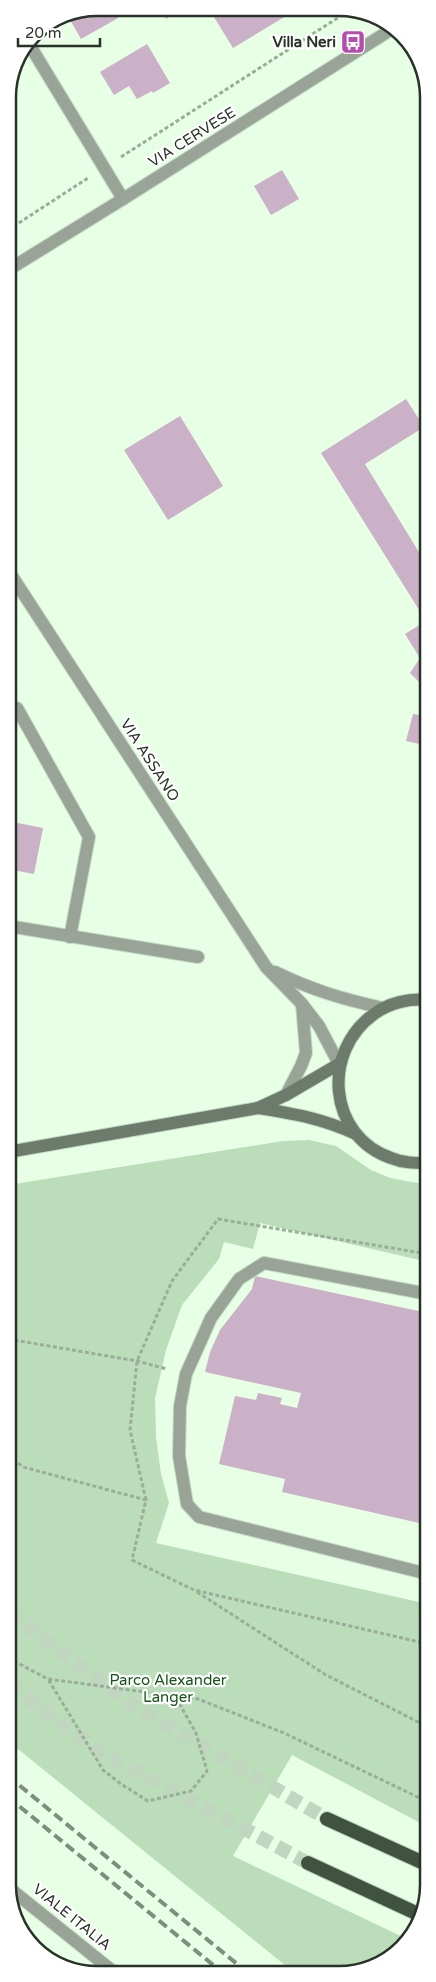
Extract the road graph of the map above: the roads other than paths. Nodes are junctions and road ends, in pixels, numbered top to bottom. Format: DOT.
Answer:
graph roads {
  1 [pos="387,32"];
  2 [pos="32,49"];
  3 [pos="123,199"];
  4 [pos="16,265"];
  5 [pos="16,582"];
  6 [pos="16,708"];
  7 [pos="16,927"];
  8 [pos="70,937"];
  9 [pos="198,958"];
  10 [pos="266,967"];
  11 [pos="420,1001"];
  12 [pos="302,1004"];
  13 [pos="383,1008"];
  14 [pos="339,1064"];
  15 [pos="286,1095"];
  16 [pos="258,1108"];
  17 [pos="357,1135"];
  18 [pos="16,1151"];
  19 [pos="420,1163"];
  20 [pos="420,1292"];
  21 [pos="420,1572"];
  22 [pos="327,1819"];
  23 [pos="420,1861"];
  24 [pos="308,1863"];
  25 [pos="17,1894"];
  26 [pos="415,1913"];
  27 [pos="106,1966"];
  1 -- 3 [label="street, VIA CERVESE"];
  2 -- 3 [label="street"];
  3 -- 4 [label="street, VIA CERVESE"];
  5 -- 10 [label="street, VIA ASSANO"];
  6 -- 8 [label="street"];
  7 -- 8 [label="street"];
  8 -- 9 [label="street"];
  10 -- 12 [label="street, VIA ASSANO"];
  10 -- 13 [label="street"];
  11 -- 13 [label="main road"];
  12 -- 14 [label="street, VIA ASSANO"];
  12 -- 15 [label="street"];
  13 -- 14 [label="main road"];
  14 -- 15 [label="main road"];
  14 -- 17 [label="main road"];
  15 -- 16 [label="main road"];
  16 -- 17 [label="main road"];
  16 -- 18 [label="main road"];
  17 -- 19 [label="main road"];
  20 -- 21 [label="street"];
  22 -- 23 [label="highway"];
  24 -- 26 [label="highway"];
  25 -- 27 [label="street, VIALE ITALIA"];
}
